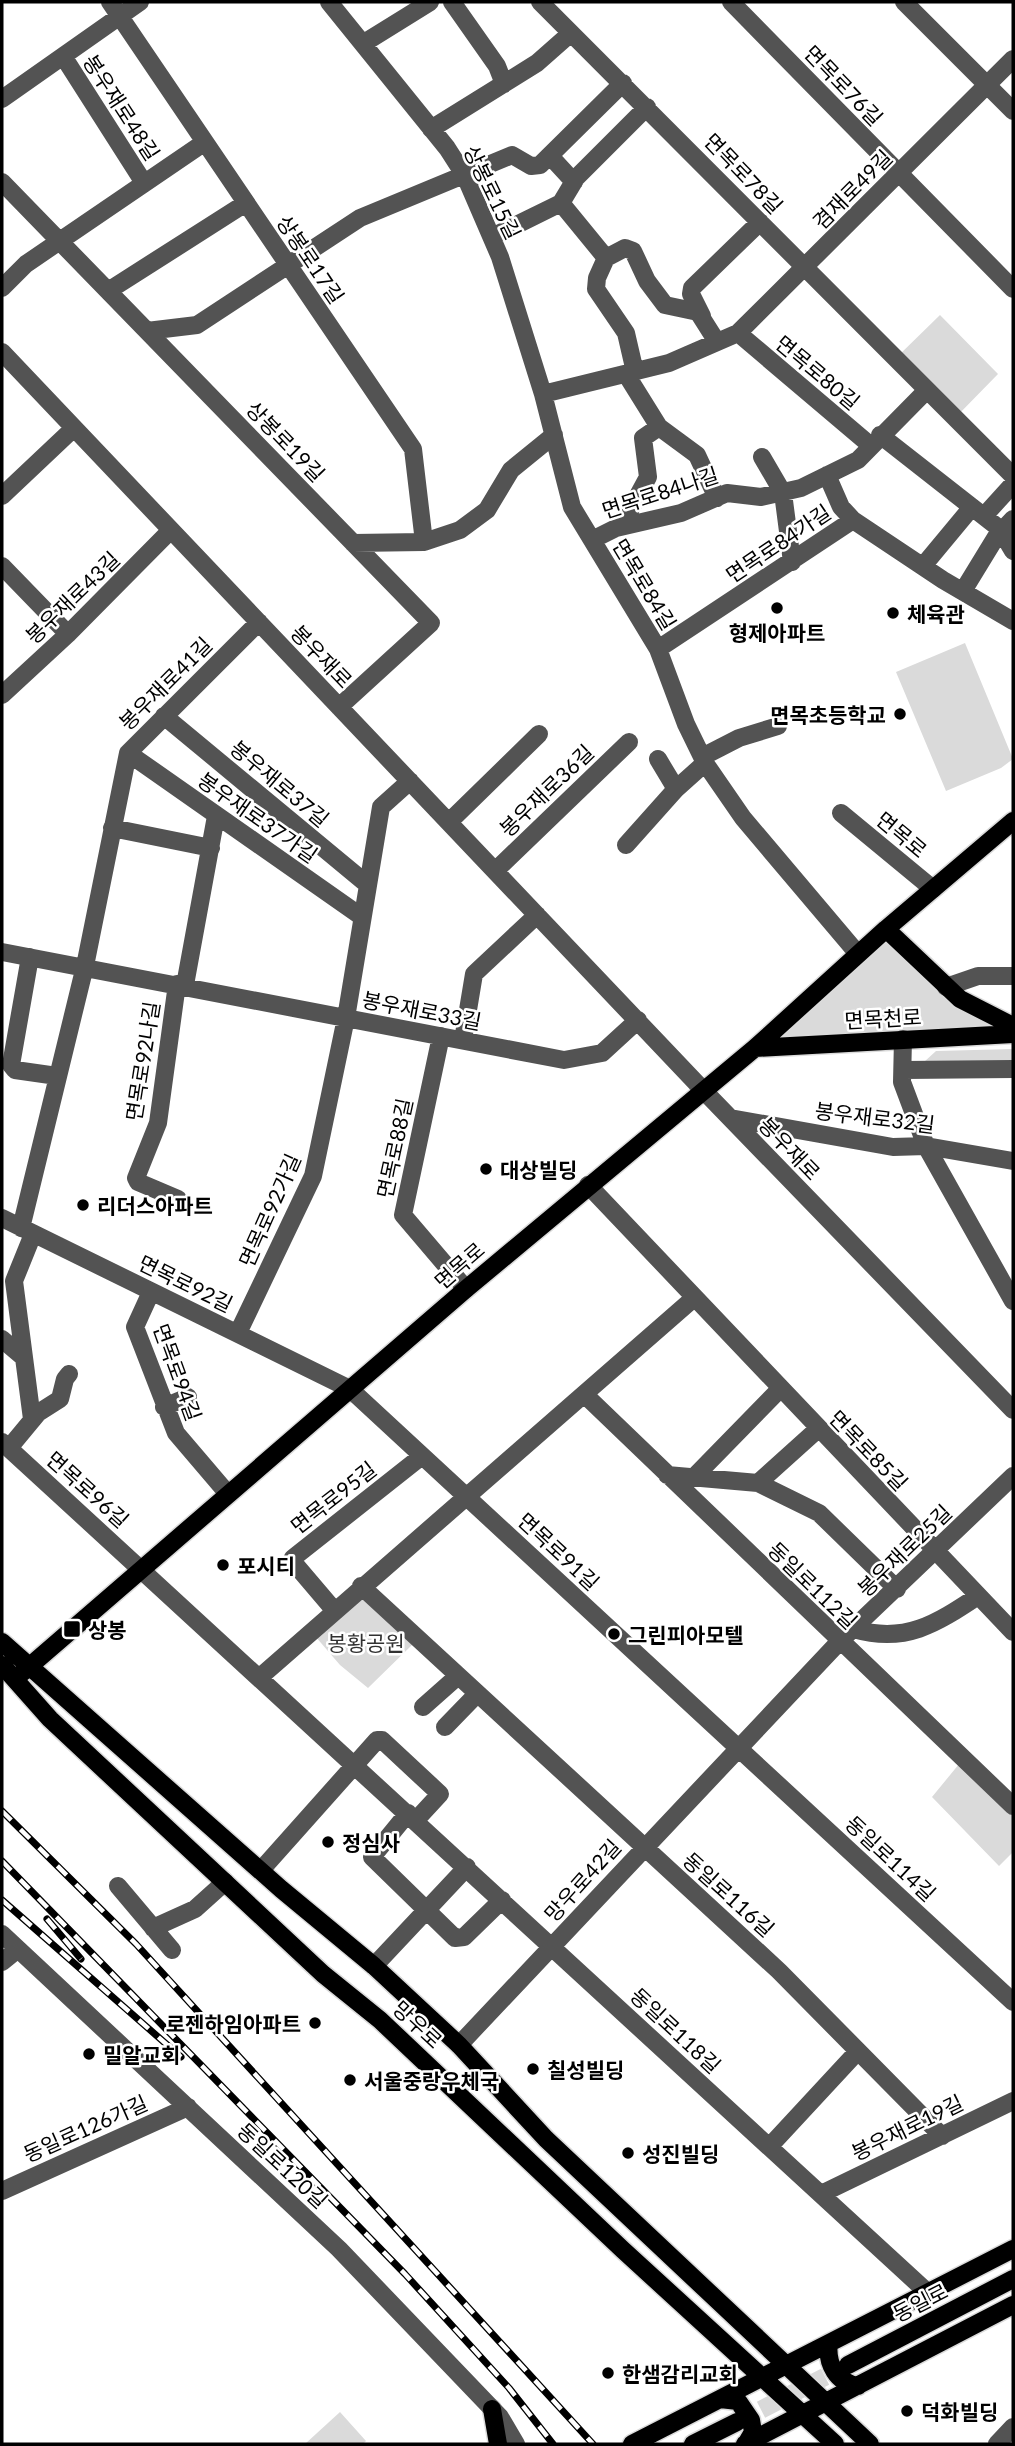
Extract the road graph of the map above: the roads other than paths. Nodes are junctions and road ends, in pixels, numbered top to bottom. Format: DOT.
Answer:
graph roads {
  1 [pos="140,2"];
  2 [pos="329,2"];
  3 [pos="430,2"];
  4 [pos="452,2"];
  5 [pos="540,2"];
  6 [pos="731,2"];
  7 [pos="904,2"];
  8 [pos="115,9"];
  9 [pos="571,33"];
  10 [pos="364,43"];
  11 [pos="63,56"];
  12 [pos="1013,59"];
  13 [pos="622,83"];
  14 [pos="504,84"];
  15 [pos="987,85"];
  16 [pos="2,99"];
  17 [pos="647,107"];
  18 [pos="1013,111"];
  19 [pos="431,129"];
  20 [pos="205,142"];
  21 [pos="551,157"];
  22 [pos="900,174"];
  23 [pos="465,176"];
  24 [pos="2,182"];
  25 [pos="574,182"];
  26 [pos="144,183"];
  27 [pos="246,202"];
  28 [pos="561,203"];
  29 [pos="760,222"];
  30 [pos="492,237"];
  31 [pos="60,242"];
  32 [pos="606,258"];
  33 [pos="287,264"];
  34 [pos="805,269"];
  35 [pos="2,288"];
  36 [pos="1013,289"];
  37 [pos="108,291"];
  38 [pos="702,316"];
  39 [pos="146,331"];
  40 [pos="738,333"];
  41 [pos="717,342"];
  42 [pos="2,352"];
  43 [pos="630,373"];
  44 [pos="927,390"];
  45 [pos="543,394"];
  46 [pos="659,427"];
  47 [pos="74,428"];
  48 [pos="554,435"];
  49 [pos="875,440"];
  50 [pos="762,457"];
  51 [pos="827,475"];
  52 [pos="1013,476"];
  53 [pos="1013,484"];
  54 [pos="783,493"];
  55 [pos="2,496"];
  56 [pos="717,498"];
  57 [pos="978,511"];
  58 [pos="853,520"];
  59 [pos="1007,525"];
  60 [pos="621,527"];
  61 [pos="171,530"];
  62 [pos="592,540"];
  63 [pos="424,542"];
  64 [pos="354,544"];
  65 [pos="1013,551"];
  66 [pos="792,562"];
  67 [pos="923,566"];
  68 [pos="5,576"];
  69 [pos="963,591"];
  70 [pos="1013,621"];
  71 [pos="259,622"];
  72 [pos="68,634"];
  73 [pos="658,649"];
  74 [pos="2,695"];
  75 [pos="340,707"];
  76 [pos="164,716"];
  77 [pos="778,726"];
  78 [pos="539,734"];
  79 [pos="629,743"];
  80 [pos="128,753"];
  81 [pos="658,759"];
  82 [pos="703,760"];
  83 [pos="410,780"];
  84 [pos="676,789"];
  85 [pos="841,813"];
  86 [pos="216,816"];
  87 [pos="449,821"];
  88 [pos="1013,821"];
  89 [pos="112,828"];
  90 [pos="626,845"];
  91 [pos="211,848"];
  92 [pos="495,871"];
  93 [pos="368,885"];
  94 [pos="933,889"];
  95 [pos="537,915"];
  96 [pos="362,917"];
  97 [pos="886,929"];
  98 [pos="2,952"];
  99 [pos="858,954"];
  100 [pos="30,957"];
  101 [pos="85,966"];
  102 [pos="1013,976"];
  103 [pos="181,985"];
  104 [pos="946,987"];
  105 [pos="346,1018"];
  106 [pos="638,1020"];
  107 [pos="1013,1026"];
  108 [pos="1013,1034"];
  109 [pos="441,1036"];
  110 [pos="903,1039"];
  111 [pos="463,1040"];
  112 [pos="755,1048"];
  113 [pos="1013,1069"];
  114 [pos="904,1070"];
  115 [pos="57,1076"];
  116 [pos="703,1090"];
  117 [pos="730,1118"];
  118 [pos="926,1146"];
  119 [pos="1013,1161"];
  120 [pos="588,1185"];
  121 [pos="177,1199"];
  122 [pos="2,1218"];
  123 [pos="27,1231"];
  124 [pos="8,1287"];
  125 [pos="466,1289"];
  126 [pos="151,1292"];
  127 [pos="694,1298"];
  128 [pos="1013,1301"];
  129 [pos="238,1333"];
  130 [pos="2,1339"];
  131 [pos="23,1357"];
  132 [pos="69,1374"];
  133 [pos="780,1389"];
  134 [pos="350,1390"];
  135 [pos="584,1394"];
  136 [pos="188,1396"];
  137 [pos="164,1407"];
  138 [pos="1013,1410"];
  139 [pos="32,1419"];
  140 [pos="818,1429"];
  141 [pos="4,1445"];
  142 [pos="422,1456"];
  143 [pos="667,1475"];
  144 [pos="695,1476"];
  145 [pos="1013,1476"];
  146 [pos="758,1483"];
  147 [pos="228,1494"];
  148 [pos="465,1496"];
  149 [pos="935,1552"];
  150 [pos="142,1568"];
  151 [pos="362,1586"];
  152 [pos="897,1588"];
  153 [pos="978,1596"];
  154 [pos="334,1610"];
  155 [pos="854,1629"];
  156 [pos="1013,1632"];
  157 [pos="2,1642"];
  158 [pos="839,1643"];
  159 [pos="2,1665"];
  160 [pos="23,1672"];
  161 [pos="458,1676"];
  162 [pos="260,1677"];
  163 [pos="477,1694"];
  164 [pos="423,1707"];
  165 [pos="445,1727"];
  166 [pos="738,1747"];
  167 [pos="354,1763"];
  168 [pos="1013,1806"];
  169 [pos="412,1817"];
  170 [pos="643,1847"];
  171 [pos="467,1867"];
  172 [pos="262,1869"];
  173 [pos="225,1882"];
  174 [pos="118,1886"];
  175 [pos="502,1900"];
  176 [pos="425,1910"];
  177 [pos="153,1928"];
  178 [pos="2,1934"];
  179 [pos="552,1946"];
  180 [pos="18,1949"];
  181 [pos="172,1950"];
  182 [pos="2,1962"];
  183 [pos="374,1966"];
  184 [pos="1013,2002"];
  185 [pos="459,2045"];
  186 [pos="858,2051"];
  187 [pos="1013,2101"];
  188 [pos="188,2107"];
  189 [pos="942,2136"];
  190 [pos="769,2147"];
  191 [pos="2,2191"];
  192 [pos="821,2194"];
  193 [pos="1013,2249"];
  194 [pos="1013,2279"];
  195 [pos="927,2292"];
  196 [pos="1013,2305"];
  197 [pos="829,2343"];
  198 [pos="785,2365"];
  199 [pos="848,2365"];
  200 [pos="761,2377"];
  201 [pos="858,2386"];
  202 [pos="720,2399"];
  203 [pos="826,2404"];
  204 [pos="492,2409"];
  205 [pos="803,2416"];
  206 [pos="737,2422"];
  207 [pos="1013,2427"];
  208 [pos="498,2444"];
  209 [pos="516,2444"];
  210 [pos="632,2444"];
  211 [pos="693,2444"];
  212 [pos="746,2444"];
  213 [pos="835,2444"];
  214 [pos="870,2444"];
  215 [pos="997,2444"];
  1 -- 8 [label="street"];
  2 -- 10 [label="street, 상봉로15길"];
  3 -- 10 [label="street"];
  4 -- 14 [label="street"];
  5 -- 9 [label="street, 면목로78길"];
  6 -- 22 [label="street, 면목로76길"];
  7 -- 15 [label="street"];
  8 -- 11 [label="street"];
  8 -- 20 [label="street, 상봉로17길"];
  9 -- 13 [label="street, 면목로78길"];
  9 -- 14 [label="street"];
  10 -- 19 [label="street, 상봉로15길"];
  11 -- 16 [label="street"];
  11 -- 26 [label="street, 봉우재로48길"];
  12 -- 15 [label="street, 겸재로49길"];
  13 -- 17 [label="street, 면목로78길"];
  13 -- 21 [label="street"];
  14 -- 19 [label="street"];
  15 -- 18 [label="street"];
  15 -- 22 [label="street, 겸재로49길"];
  17 -- 25 [label="street"];
  17 -- 29 [label="street, 면목로78길"];
  19 -- 23 [label="street, 상봉로15길"];
  20 -- 26 [label="street, 봉우재로48길"];
  20 -- 27 [label="street, 상봉로17길"];
  21 -- 23 [label="street"];
  21 -- 25 [label="street"];
  22 -- 34 [label="street, 겸재로49길"];
  22 -- 36 [label="street, 면목로76길"];
  23 -- 30 [label="street, 상봉로15길"];
  23 -- 33 [label="street"];
  24 -- 31 [label="street, 상봉로19길"];
  25 -- 28 [label="street"];
  26 -- 31 [label="street, 봉우재로48길"];
  27 -- 33 [label="street, 상봉로17길"];
  27 -- 37 [label="street"];
  28 -- 30 [label="street"];
  28 -- 32 [label="street"];
  29 -- 34 [label="street, 면목로78길"];
  29 -- 38 [label="street"];
  30 -- 45 [label="street, 상봉로15길"];
  31 -- 35 [label="street, 봉우재로48길"];
  31 -- 37 [label="street, 상봉로19길"];
  32 -- 38 [label="street"];
  32 -- 43 [label="street"];
  33 -- 39 [label="street"];
  33 -- 63 [label="street, 상봉로17길"];
  34 -- 40 [label="street, 겸재로49길"];
  34 -- 44 [label="street, 면목로78길"];
  37 -- 39 [label="street, 상봉로19길"];
  38 -- 41 [label="street"];
  39 -- 64 [label="street, 상봉로19길"];
  40 -- 41 [label="street, 겸재로49길"];
  40 -- 49 [label="street, 면목로80길"];
  41 -- 43 [label="street, 겸재로49길"];
  42 -- 47 [label="street, 봉우재로"];
  43 -- 45 [label="street, 겸재로49길"];
  43 -- 46 [label="street"];
  44 -- 49 [label="street"];
  44 -- 52 [label="street, 면목로78길"];
  45 -- 48 [label="street, 면목로84길"];
  46 -- 56 [label="street"];
  46 -- 60 [label="street"];
  47 -- 55 [label="street"];
  47 -- 61 [label="street, 봉우재로"];
  48 -- 62 [label="street, 면목로84길"];
  48 -- 63 [label="street"];
  49 -- 51 [label="street, 면목로84나길"];
  49 -- 57 [label="street, 면목로80길"];
  50 -- 54 [label="street"];
  51 -- 54 [label="street, 면목로84나길"];
  51 -- 58 [label="street"];
  53 -- 57 [label="street"];
  54 -- 56 [label="street, 면목로84나길"];
  54 -- 66 [label="street"];
  56 -- 60 [label="street, 면목로84나길"];
  57 -- 59 [label="street, 면목로80길"];
  57 -- 67 [label="street"];
  58 -- 66 [label="street, 면목로84가길"];
  58 -- 67 [label="street, 면목로84가길"];
  59 -- 65 [label="street, 면목로80길"];
  59 -- 69 [label="street"];
  60 -- 62 [label="street, 면목로84나길"];
  61 -- 71 [label="street, 봉우재로"];
  61 -- 72 [label="street, 봉우재로43길"];
  62 -- 73 [label="street, 면목로84길"];
  63 -- 64 [label="street"];
  64 -- 75 [label="street, 상봉로19길"];
  66 -- 73 [label="street, 면목로84가길"];
  67 -- 69 [label="street, 면목로84가길"];
  68 -- 72 [label="street"];
  69 -- 70 [label="street, 면목로84가길"];
  71 -- 75 [label="street, 봉우재로"];
  71 -- 76 [label="street, 봉우재로41길"];
  72 -- 74 [label="street, 봉우재로43길"];
  73 -- 82 [label="street, 면목로84길"];
  75 -- 83 [label="street, 봉우재로"];
  76 -- 80 [label="street, 봉우재로41길"];
  76 -- 93 [label="street, 봉우재로37길"];
  77 -- 82 [label="street"];
  78 -- 87 [label="street"];
  79 -- 92 [label="street, 봉우재로36길"];
  80 -- 86 [label="street, 봉우재로37가길"];
  80 -- 89 [label="street, 봉우재로41길"];
  81 -- 84 [label="street"];
  82 -- 84 [label="street"];
  82 -- 99 [label="street, 면목로84길"];
  83 -- 87 [label="street, 봉우재로"];
  83 -- 93 [label="street"];
  84 -- 90 [label="street"];
  85 -- 94 [label="street, 면목로"];
  86 -- 91 [label="street"];
  86 -- 96 [label="street, 봉우재로37가길"];
  87 -- 92 [label="street, 봉우재로"];
  88 -- 94 [label="main road, 면목로"];
  89 -- 91 [label="street"];
  89 -- 101 [label="street, 봉우재로41길"];
  91 -- 103 [label="street"];
  92 -- 95 [label="street, 봉우재로"];
  93 -- 96 [label="street"];
  94 -- 97 [label="main road, 면목로"];
  95 -- 106 [label="street, 봉우재로"];
  95 -- 111 [label="street"];
  96 -- 105 [label="street"];
  97 -- 99 [label="main road, 면목로"];
  97 -- 104 [label="main road"];
  98 -- 100 [label="street, 봉우재로33길"];
  99 -- 112 [label="main road, 면목로"];
  100 -- 101 [label="street, 봉우재로33길"];
  100 -- 115 [label="street"];
  101 -- 103 [label="street, 봉우재로33길"];
  101 -- 115 [label="street, 봉우재로41길"];
  102 -- 104 [label="street"];
  103 -- 105 [label="street, 봉우재로33길"];
  103 -- 121 [label="street, 면목로92나길"];
  104 -- 107 [label="main road"];
  105 -- 109 [label="street, 봉우재로33길"];
  105 -- 129 [label="street, 면목로92가길"];
  106 -- 111 [label="street, 봉우재로33길"];
  106 -- 116 [label="street, 봉우재로"];
  108 -- 110 [label="main road, 면목천로"];
  109 -- 111 [label="street, 봉우재로33길"];
  109 -- 125 [label="street, 면목로88길"];
  110 -- 112 [label="main road, 면목천로"];
  110 -- 114 [label="street"];
  112 -- 116 [label="main road, 면목로"];
  113 -- 114 [label="street"];
  114 -- 118 [label="street"];
  115 -- 123 [label="street, 봉우재로41길"];
  116 -- 117 [label="street, 봉우재로"];
  116 -- 120 [label="main road, 면목로"];
  117 -- 118 [label="street, 봉우재로32길"];
  117 -- 138 [label="street, 봉우재로"];
  118 -- 119 [label="street, 봉우재로32길"];
  118 -- 128 [label="street"];
  120 -- 125 [label="main road, 면목로"];
  120 -- 127 [label="street, 면목로85길"];
  122 -- 123 [label="street, 면목로92길"];
  123 -- 124 [label="street, 봉우재로41길"];
  123 -- 126 [label="street, 면목로92길"];
  124 -- 131 [label="street"];
  125 -- 134 [label="main road, 면목로"];
  126 -- 129 [label="street, 면목로92길"];
  126 -- 137 [label="street, 면목로94길"];
  127 -- 133 [label="street, 면목로85길"];
  127 -- 135 [label="street"];
  129 -- 134 [label="street, 면목로92길"];
  130 -- 131 [label="street"];
  131 -- 139 [label="street"];
  132 -- 139 [label="street"];
  133 -- 140 [label="street, 면목로85길"];
  133 -- 144 [label="street"];
  134 -- 142 [label="street, 면목로91길"];
  134 -- 147 [label="main road, 면목로"];
  135 -- 143 [label="street, 동일로112길"];
  135 -- 148 [label="street"];
  136 -- 137 [label="street"];
  137 -- 147 [label="street, 면목로94길"];
  139 -- 141 [label="street"];
  140 -- 146 [label="street"];
  140 -- 149 [label="street, 면목로85길"];
  141 -- 150 [label="street, 면목로96길"];
  142 -- 148 [label="street, 면목로91길"];
  142 -- 154 [label="street, 면목로95길"];
  143 -- 144 [label="street"];
  143 -- 158 [label="street, 동일로112길"];
  144 -- 146 [label="street"];
  145 -- 149 [label="street, 봉우재로25길"];
  146 -- 152 [label="street"];
  147 -- 150 [label="main road, 면목로"];
  148 -- 151 [label="street"];
  148 -- 166 [label="street, 면목로91길"];
  149 -- 152 [label="street, 봉우재로25길"];
  149 -- 153 [label="street, 면목로85길"];
  150 -- 160 [label="main road, 면목로"];
  150 -- 162 [label="street"];
  151 -- 154 [label="street"];
  151 -- 161 [label="street, 동일로116길"];
  152 -- 155 [label="street, 봉우재로25길"];
  153 -- 155 [label="street"];
  153 -- 156 [label="street, 면목로85길"];
  154 -- 162 [label="street"];
  155 -- 158 [label="street, 봉우재로25길"];
  157 -- 160 [label="main road, 망우로"];
  158 -- 166 [label="street, 봉우재로25길"];
  158 -- 168 [label="street, 동일로112길"];
  159 -- 160 [label="main road, 망우로"];
  160 -- 172 [label="main road, 망우로"];
  160 -- 173 [label="main road, 망우로"];
  161 -- 163 [label="street, 동일로116길"];
  161 -- 164 [label="street"];
  162 -- 167 [label="street"];
  163 -- 165 [label="street"];
  163 -- 170 [label="street, 동일로116길"];
  166 -- 170 [label="street, 망우로42길"];
  166 -- 184 [label="street, 동일로114길"];
  167 -- 169 [label="street"];
  167 -- 169 [label="street"];
  167 -- 172 [label="street"];
  169 -- 171 [label="street"];
  169 -- 176 [label="street"];
  170 -- 179 [label="street, 망우로42길"];
  170 -- 186 [label="street, 동일로116길"];
  171 -- 175 [label="street"];
  171 -- 176 [label="street"];
  172 -- 183 [label="main road, 망우로"];
  173 -- 177 [label="street"];
  173 -- 200 [label="main road, 망우로"];
  174 -- 177 [label="street"];
  175 -- 176 [label="street"];
  175 -- 179 [label="street"];
  176 -- 183 [label="street"];
  177 -- 181 [label="street"];
  178 -- 180 [label="street, 동일로120길"];
  179 -- 185 [label="street, 망우로42길"];
  179 -- 190 [label="street, 동일로118길"];
  180 -- 182 [label="street"];
  180 -- 188 [label="street, 동일로120길"];
  183 -- 185 [label="main road, 망우로"];
  185 -- 198 [label="main road, 망우로"];
  186 -- 189 [label="street, 동일로116길"];
  186 -- 190 [label="street"];
  187 -- 189 [label="street, 봉우재로19길"];
  188 -- 191 [label="street, 동일로126가길"];
  188 -- 204 [label="street, 동일로120길"];
  189 -- 192 [label="street, 봉우재로19길"];
  190 -- 192 [label="street, 동일로118길"];
  192 -- 195 [label="street, 동일로118길"];
  193 -- 195 [label="main road"];
  194 -- 199 [label="main road, 동일로"];
  195 -- 197 [label="main road"];
  196 -- 201 [label="main road"];
  197 -- 198 [label="main road"];
  197 -- 201 [label="main road"];
  198 -- 200 [label="main road"];
  198 -- 203 [label="main road, 망우로"];
  200 -- 202 [label="main road"];
  200 -- 205 [label="main road, 망우로"];
  201 -- 203 [label="main road"];
  202 -- 210 [label="main road"];
  202 -- 212 [label="main road"];
  203 -- 205 [label="main road"];
  203 -- 214 [label="main road"];
  204 -- 208 [label="main road"];
  204 -- 209 [label="street, 동일로120길"];
  205 -- 212 [label="main road"];
  205 -- 213 [label="main road, 망우로"];
  206 -- 211 [label="main road"];
  207 -- 215 [label="street"];
}
